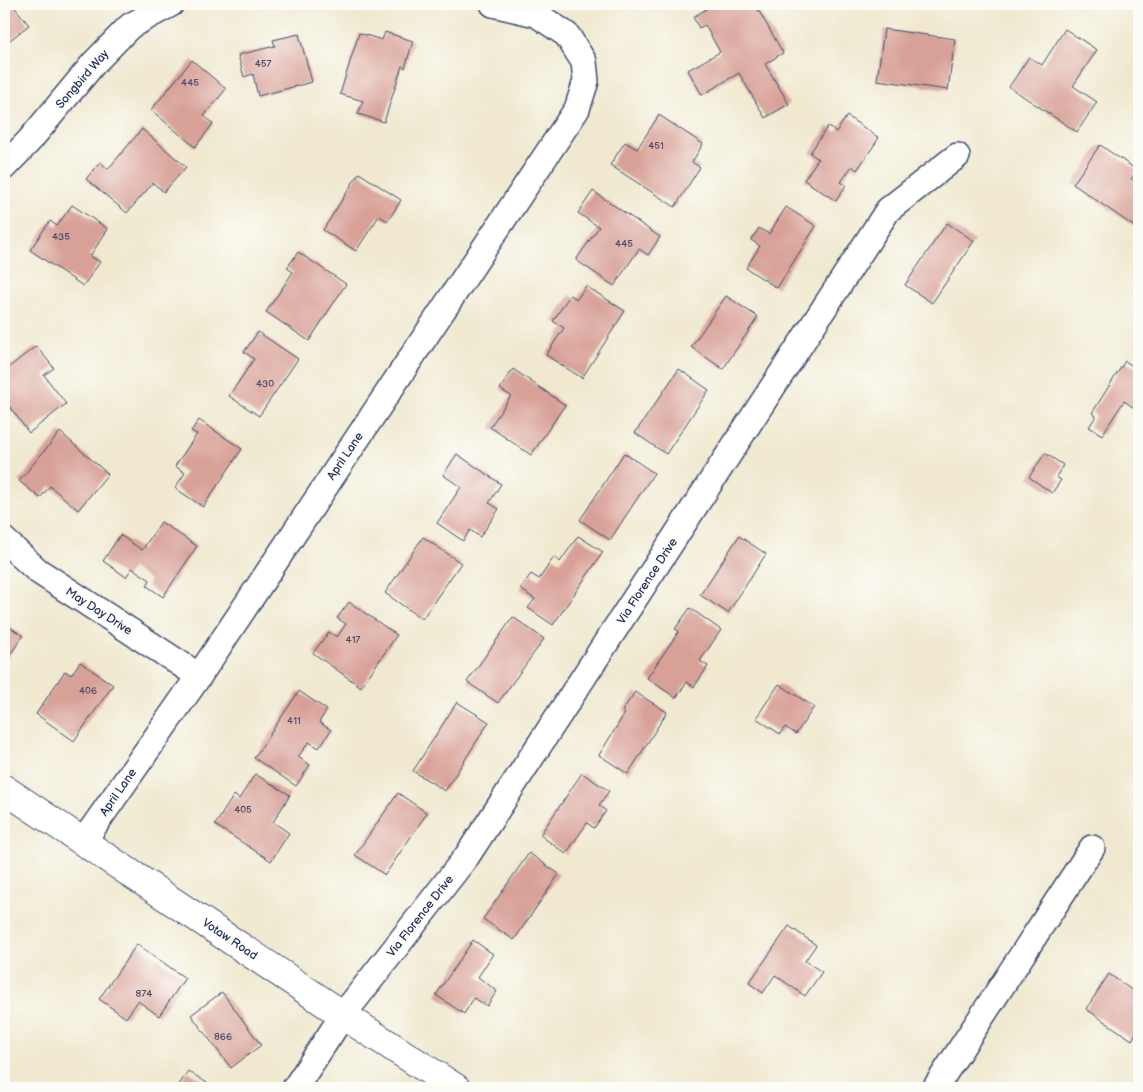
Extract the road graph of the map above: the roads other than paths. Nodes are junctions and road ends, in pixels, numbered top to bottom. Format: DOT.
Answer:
graph roads {
  1 [pos="171,4"];
  2 [pos="494,4"];
  3 [pos="957,156"];
  4 [pos="4,167"];
  5 [pos="4,540"];
  6 [pos="199,676"];
  7 [pos="4,789"];
  8 [pos="84,842"];
  9 [pos="1092,848"];
  10 [pos="343,1015"];
  11 [pos="294,1088"];
  12 [pos="456,1088"];
  13 [pos="935,1088"];
  1 -- 4 [label="street, Songbird Way"];
  2 -- 6 [label="street, April Lane"];
  3 -- 10 [label="street, Via Florence Drive"];
  5 -- 6 [label="street, May Day Drive"];
  6 -- 8 [label="street, April Lane"];
  7 -- 8 [label="street, Votaw Road"];
  8 -- 10 [label="street, Votaw Road"];
  9 -- 13 [label="street"];
  10 -- 11 [label="street, Via Florence Drive"];
  10 -- 12 [label="street, Votaw Road"];
}
